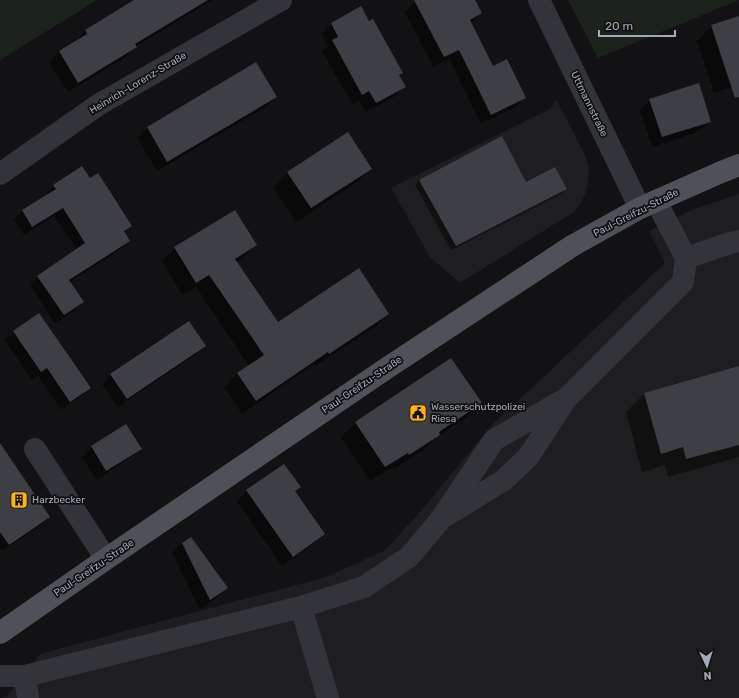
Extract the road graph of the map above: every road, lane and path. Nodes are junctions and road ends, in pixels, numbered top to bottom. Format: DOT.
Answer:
graph roads {
  1 [pos="281,0"];
  2 [pos="539,0"];
  3 [pos="739,165"];
  4 [pos="0,174"];
  5 [pos="648,205"];
  6 [pos="739,241"];
  7 [pos="686,258"];
  8 [pos="567,398"];
  9 [pos="35,449"];
  10 [pos="441,519"];
  11 [pos="106,559"];
  12 [pos="301,607"];
  13 [pos="0,633"];
  14 [pos="0,676"];
  15 [pos="24,676"];
  16 [pos="28,698"];
  17 [pos="328,698"];
  1 -- 4 [label="street, Heinrich-Lorenz-Straße"];
  2 -- 5 [label="street, Uttmannstraße"];
  3 -- 5 [label="main road, Paul-Greifzu-Straße"];
  5 -- 7 [label="street, Uttmannstraße"];
  5 -- 11 [label="main road, Paul-Greifzu-Straße"];
  6 -- 7 [label="street"];
  7 -- 8 [label="street"];
  8 -- 10 [label="street"];
  8 -- 10 [label="street"];
  9 -- 11 [label="street"];
  10 -- 12 [label="street"];
  11 -- 13 [label="main road, Paul-Greifzu-Straße"];
  12 -- 15 [label="street"];
  12 -- 17 [label="street"];
  14 -- 15 [label="street"];
  15 -- 16 [label="street"];
}
